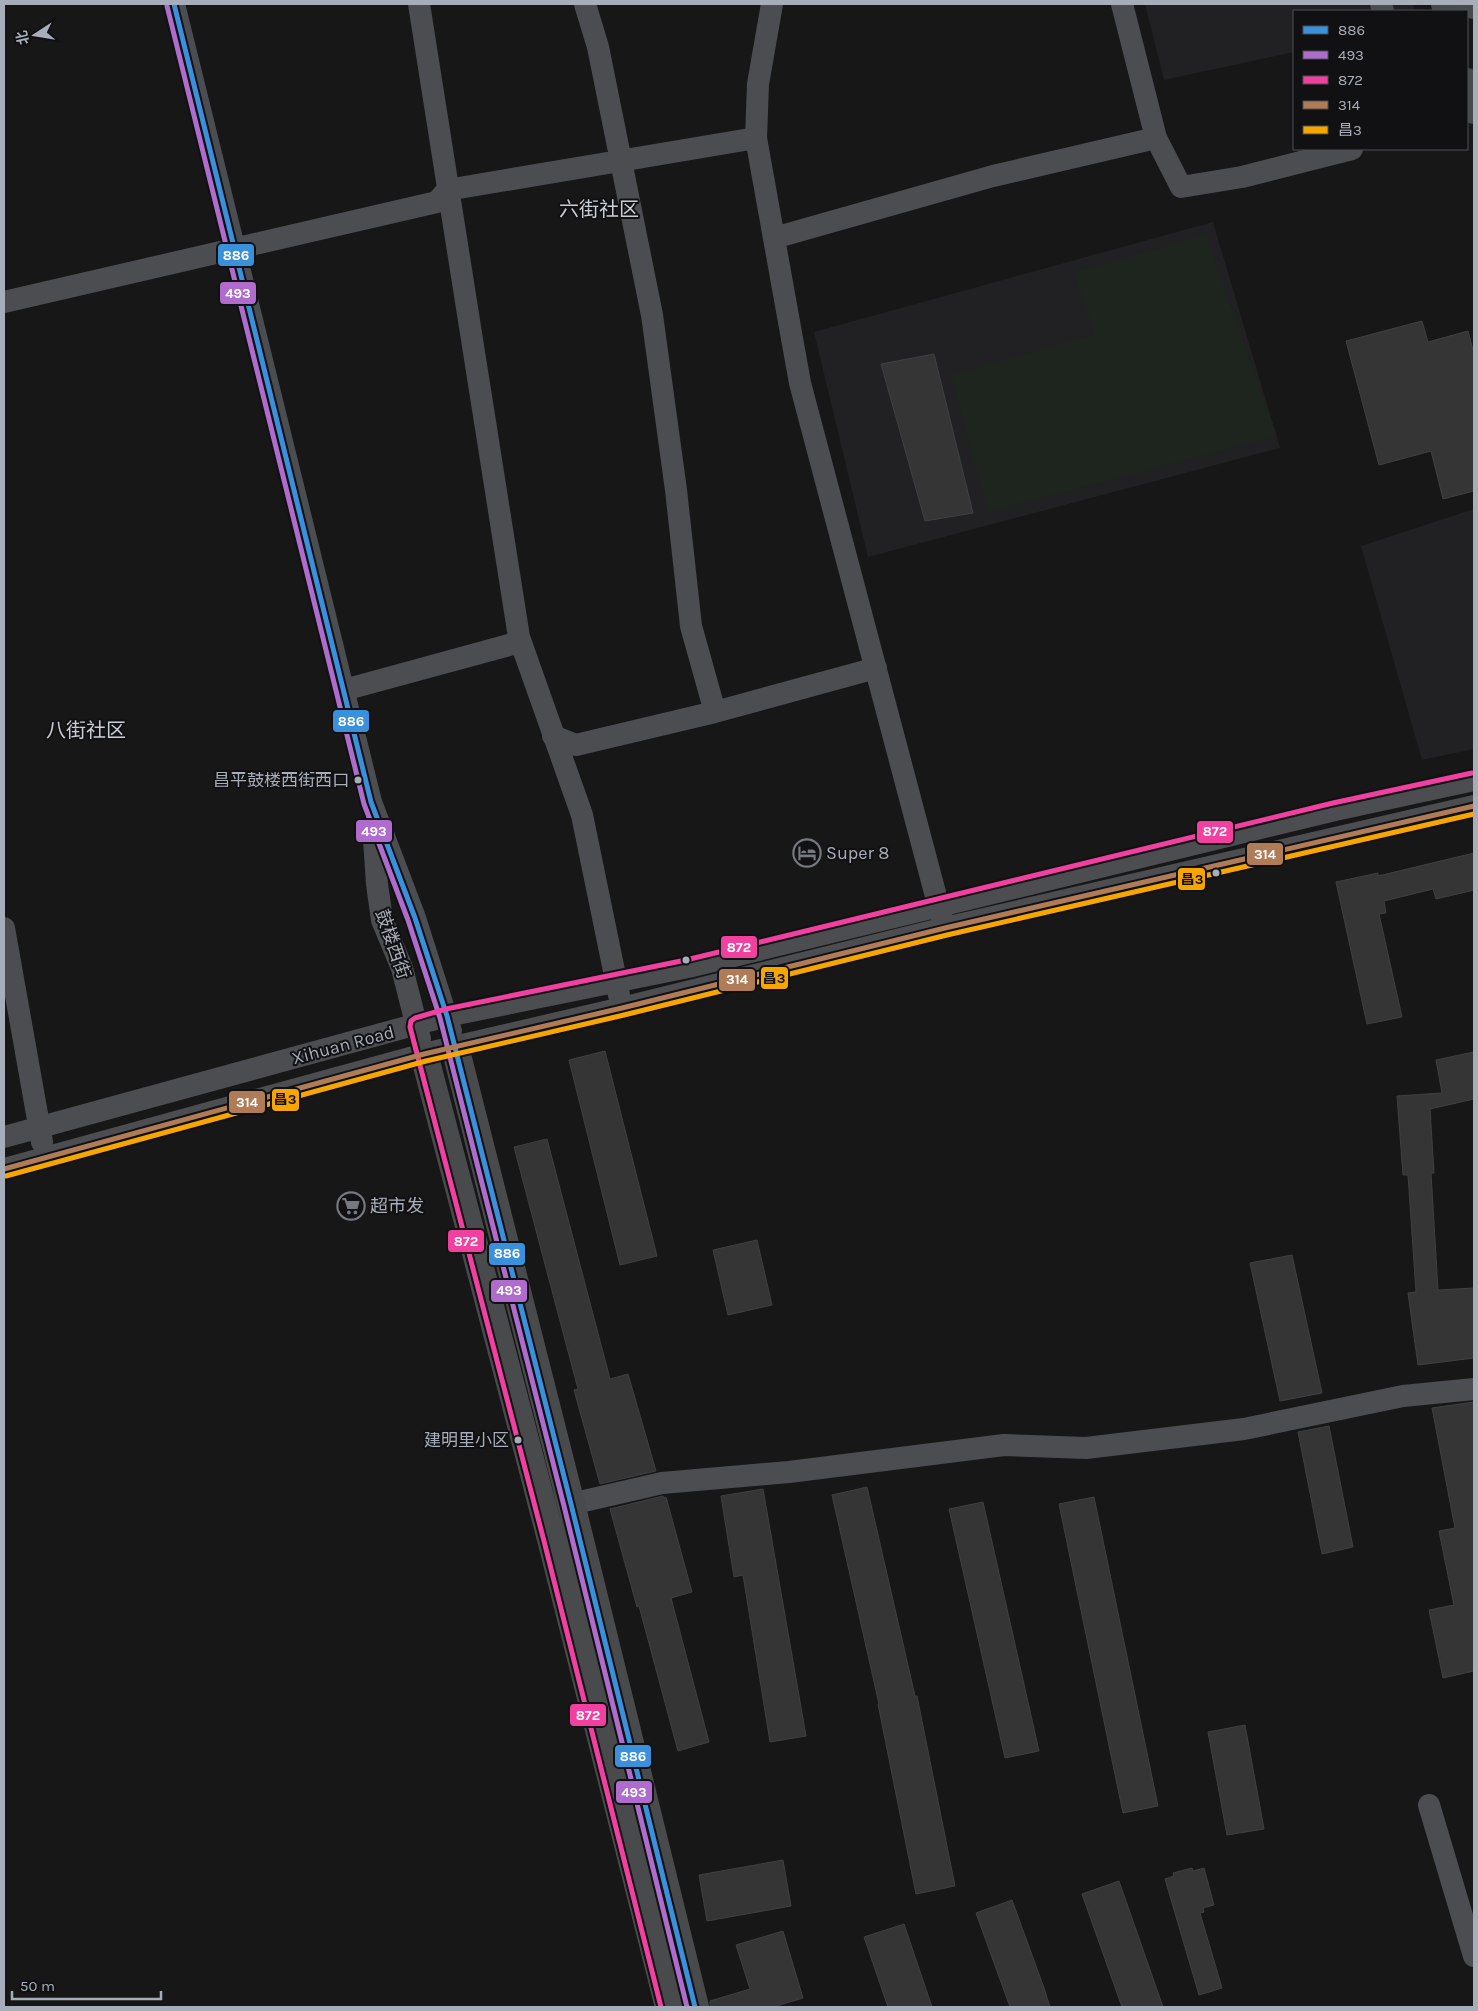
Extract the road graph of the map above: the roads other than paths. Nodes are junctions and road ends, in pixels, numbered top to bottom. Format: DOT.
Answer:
graph roads {
  1 [pos="174,4"];
  2 [pos="419,4"];
  3 [pos="586,4"];
  4 [pos="772,4"];
  5 [pos="1122,4"];
  6 [pos="1468,86"];
  7 [pos="1474,110"];
  8 [pos="756,138"];
  9 [pos="1156,138"];
  10 [pos="1348,150"];
  11 [pos="621,161"];
  12 [pos="447,190"];
  13 [pos="774,238"];
  14 [pos="235,248"];
  15 [pos="4,302"];
  16 [pos="520,642"];
  17 [pos="876,668"];
  18 [pos="344,690"];
  19 [pos="715,712"];
  20 [pos="552,736"];
  21 [pos="1474,780"];
  22 [pos="371,802"];
  23 [pos="1474,806"];
  24 [pos="939,906"];
  25 [pos="4,928"];
  26 [pos="945,928"];
  27 [pos="617,982"];
  28 [pos="622,1008"];
  29 [pos="447,1016"];
  30 [pos="417,1025"];
  31 [pos="455,1047"];
  32 [pos="424,1054"];
  33 [pos="40,1127"];
  34 [pos="4,1137"];
  35 [pos="45,1158"];
  36 [pos="4,1169"];
  37 [pos="1474,1388"];
  38 [pos="571,1504"];
  39 [pos="1430,1805"];
  40 [pos="1474,1956"];
  41 [pos="669,2007"];
  42 [pos="695,2007"];
  1 -- 14 [label="street, 鼓楼西街"];
  2 -- 12 [label="street"];
  3 -- 11 [label="street"];
  4 -- 8 [label="street"];
  5 -- 9 [label="street"];
  6 -- 7 [label="main road"];
  8 -- 11 [label="street"];
  8 -- 13 [label="street"];
  9 -- 10 [label="street"];
  9 -- 13 [label="street"];
  11 -- 12 [label="street"];
  11 -- 19 [label="street"];
  12 -- 14 [label="street"];
  12 -- 16 [label="street"];
  13 -- 17 [label="street"];
  14 -- 15 [label="street"];
  14 -- 18 [label="street, 鼓楼西街"];
  16 -- 18 [label="street"];
  16 -- 20 [label="street"];
  17 -- 19 [label="street"];
  17 -- 24 [label="street"];
  18 -- 22 [label="street, 鼓楼西街"];
  19 -- 20 [label="street"];
  20 -- 27 [label="street"];
  21 -- 24 [label="street, Xihuan Road"];
  22 -- 29 [label="street, 鼓楼西街"];
  22 -- 30 [label="street, 鼓楼西街"];
  23 -- 26 [label="street, Xihuan Road"];
  24 -- 26 [label="street"];
  24 -- 27 [label="street, Xihuan Road"];
  25 -- 33 [label="street"];
  26 -- 28 [label="street, Xihuan Road"];
  27 -- 28 [label="street"];
  27 -- 29 [label="street, Xihuan Road"];
  28 -- 31 [label="street, Xihuan Road"];
  29 -- 30 [label="street, Xihuan Road"];
  29 -- 31 [label="street, 鼓楼西街"];
  30 -- 32 [label="street, 鼓楼西街"];
  30 -- 33 [label="street, Xihuan Road"];
  31 -- 32 [label="street, Xihuan Road"];
  31 -- 38 [label="main road"];
  32 -- 35 [label="street, Xihuan Road"];
  32 -- 41 [label="main road"];
  33 -- 34 [label="street, Xihuan Road"];
  33 -- 35 [label="street"];
  35 -- 36 [label="street, Xihuan Road"];
  37 -- 38 [label="street"];
  38 -- 42 [label="main road"];
  39 -- 40 [label="street"];
}
